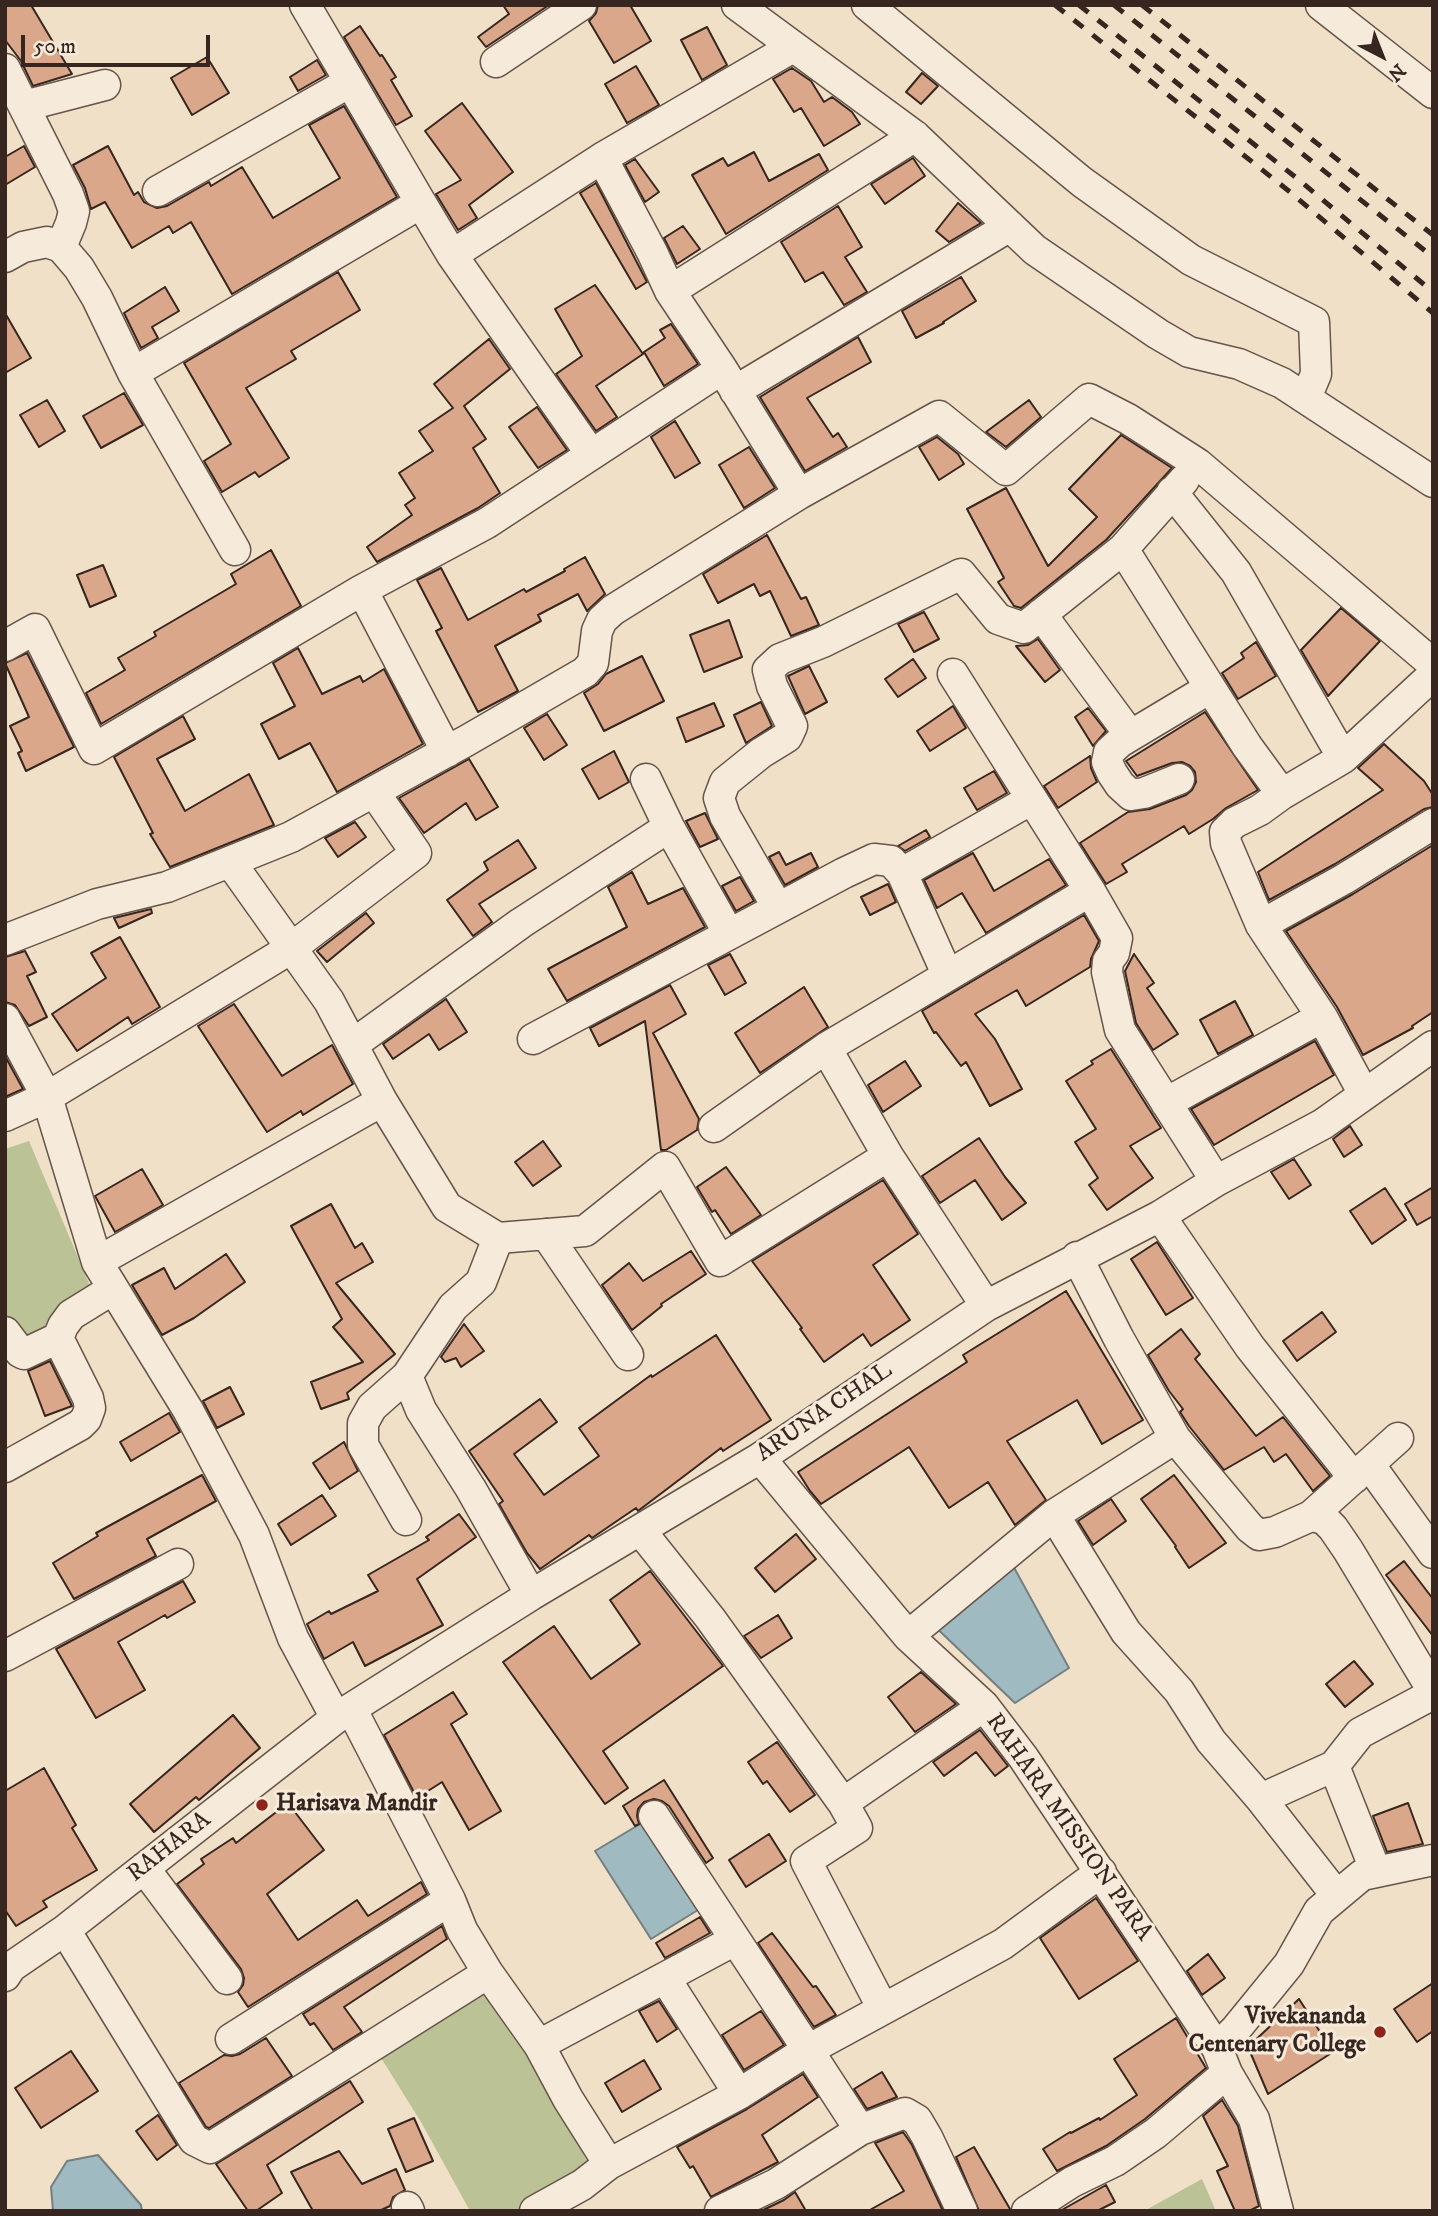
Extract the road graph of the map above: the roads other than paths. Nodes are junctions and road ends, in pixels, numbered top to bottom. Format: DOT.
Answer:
graph roads {
  1 [pos="304,5"];
  2 [pos="581,5"];
  3 [pos="737,5"];
  4 [pos="867,5"];
  5 [pos="1321,5"];
  6 [pos="793,47"];
  7 [pos="496,62"];
  8 [pos="7,75"];
  9 [pos="349,82"];
  10 [pos="105,85"];
  11 [pos="1433,93"];
  12 [pos="24,106"];
  13 [pos="915,135"];
  14 [pos="602,158"];
  15 [pos="158,191"];
  16 [pos="421,203"];
  17 [pos="1010,226"];
  18 [pos="61,247"];
  19 [pos="452,255"];
  20 [pos="5,257"];
  21 [pos="670,291"];
  22 [pos="134,373"];
  23 [pos="729,380"];
  24 [pos="1306,398"];
  25 [pos="591,454"];
  26 [pos="1198,464"];
  27 [pos="1433,482"];
  28 [pos="1172,492"];
  29 [pos="799,494"];
  30 [pos="1123,549"];
  31 [pos="235,550"];
  32 [pos="362,590"];
  33 [pos="1041,614"];
  34 [pos="5,646"];
  35 [pos="1433,664"];
  36 [pos="953,674"];
  37 [pos="1433,675"];
  38 [pos="1210,688"];
  39 [pos="1130,736"];
  40 [pos="447,752"];
  41 [pos="1343,758"];
  42 [pos="646,779"];
  43 [pos="1179,779"];
  44 [pos="374,792"];
  45 [pos="1282,794"];
  46 [pos="1032,799"];
  47 [pos="1433,824"];
  48 [pos="669,827"];
  49 [pos="230,863"];
  50 [pos="902,873"];
  51 [pos="1090,891"];
  52 [pos="778,908"];
  53 [pos="1261,925"];
  54 [pos="729,934"];
  55 [pos="5,940"];
  56 [pos="290,949"];
  57 [pos="947,974"];
  58 [pos="1322,1017"];
  59 [pos="5,1019"];
  60 [pos="533,1039"];
  61 [pos="352,1045"];
  62 [pos="826,1048"];
  63 [pos="1431,1052"];
  64 [pos="1364,1094"];
  65 [pos="47,1097"];
  66 [pos="382,1101"];
  67 [pos="1166,1103"];
  68 [pos="5,1116"];
  69 [pos="715,1128"];
  70 [pos="888,1156"];
  71 [pos="1216,1181"];
  72 [pos="1160,1216"];
  73 [pos="547,1234"];
  74 [pos="499,1238"];
  75 [pos="1077,1257"];
  76 [pos="97,1262"];
  77 [pos="113,1289"];
  78 [pos="986,1306"];
  79 [pos="5,1332"];
  80 [pos="58,1338"];
  81 [pos="628,1355"];
  82 [pos="407,1376"];
  83 [pos="1175,1438"];
  84 [pos="1398,1438"];
  85 [pos="760,1458"];
  86 [pos="5,1467"];
  87 [pos="1362,1471"];
  88 [pos="1054,1515"];
  89 [pos="1311,1516"];
  90 [pos="406,1520"];
  91 [pos="640,1530"];
  92 [pos="1433,1553"];
  93 [pos="178,1564"];
  94 [pos="531,1595"];
  95 [pos="908,1636"];
  96 [pos="5,1656"];
  97 [pos="1433,1692"];
  98 [pos="984,1706"];
  99 [pos="344,1714"];
  100 [pos="1334,1766"];
  101 [pos="1261,1799"];
  102 [pos="843,1803"];
  103 [pos="654,1816"];
  104 [pos="1433,1860"];
  105 [pos="144,1868"];
  106 [pos="1101,1872"];
  107 [pos="1376,1872"];
  108 [pos="1338,1896"];
  109 [pos="450,1900"];
  110 [pos="65,1930"];
  111 [pos="735,1940"];
  112 [pos="488,1973"];
  113 [pos="5,1976"];
  114 [pos="665,1978"];
  115 [pos="227,1979"];
  116 [pos="883,2009"];
  117 [pos="231,2039"];
  118 [pos="539,2045"];
  119 [pos="808,2050"];
  120 [pos="1222,2060"];
  121 [pos="739,2094"];
  122 [pos="860,2130"];
  123 [pos="610,2164"];
  124 [pos="540,2210"];
  125 [pos="720,2211"];
  126 [pos="962,2211"];
  127 [pos="1027,2211"];
  128 [pos="1278,2211"];
  1 -- 9 [label="street"];
  2 -- 7 [label="street"];
  3 -- 6 [label="street"];
  4 -- 24 [label="street"];
  5 -- 11 [label="street"];
  6 -- 13 [label="street"];
  6 -- 14 [label="street"];
  8 -- 12 [label="street"];
  9 -- 15 [label="street"];
  9 -- 16 [label="street"];
  10 -- 12 [label="street"];
  12 -- 18 [label="street"];
  13 -- 17 [label="street"];
  13 -- 21 [label="street"];
  14 -- 19 [label="street"];
  14 -- 21 [label="street"];
  16 -- 19 [label="street"];
  16 -- 22 [label="street"];
  17 -- 23 [label="street"];
  17 -- 24 [label="street"];
  18 -- 20 [label="street"];
  18 -- 22 [label="street"];
  19 -- 25 [label="street"];
  21 -- 23 [label="street"];
  22 -- 31 [label="street"];
  23 -- 25 [label="street"];
  23 -- 29 [label="street"];
  24 -- 27 [label="street"];
  25 -- 32 [label="street"];
  26 -- 28 [label="street"];
  26 -- 29 [label="street"];
  26 -- 35 [label="street"];
  28 -- 30 [label="street"];
  28 -- 41 [label="street"];
  29 -- 40 [label="street"];
  30 -- 33 [label="street"];
  30 -- 38 [label="street"];
  32 -- 34 [label="street"];
  32 -- 40 [label="street"];
  33 -- 39 [label="street"];
  33 -- 52 [label="street"];
  36 -- 46 [label="street"];
  37 -- 41 [label="street"];
  38 -- 39 [label="street"];
  38 -- 45 [label="street"];
  39 -- 43 [label="street"];
  40 -- 44 [label="street"];
  41 -- 45 [label="street"];
  42 -- 48 [label="street"];
  44 -- 49 [label="street"];
  44 -- 56 [label="street"];
  45 -- 53 [label="street"];
  46 -- 50 [label="street"];
  46 -- 51 [label="street"];
  47 -- 53 [label="street"];
  48 -- 54 [label="street"];
  48 -- 61 [label="street"];
  49 -- 55 [label="street"];
  49 -- 56 [label="street"];
  50 -- 52 [label="street"];
  50 -- 57 [label="street"];
  51 -- 57 [label="street"];
  51 -- 67 [label="street"];
  52 -- 54 [label="street"];
  53 -- 58 [label="street"];
  54 -- 60 [label="street"];
  56 -- 61 [label="street"];
  56 -- 65 [label="street"];
  57 -- 62 [label="street"];
  58 -- 64 [label="street"];
  58 -- 67 [label="street"];
  59 -- 65 [label="street"];
  61 -- 66 [label="street"];
  62 -- 69 [label="street"];
  62 -- 70 [label="street"];
  63 -- 64 [label="street, ARUNA CHAL"];
  64 -- 71 [label="street, ARUNA CHAL"];
  65 -- 68 [label="street"];
  65 -- 76 [label="street"];
  66 -- 74 [label="street"];
  66 -- 76 [label="street"];
  67 -- 71 [label="street"];
  70 -- 73 [label="street"];
  70 -- 78 [label="street"];
  71 -- 72 [label="street, ARUNA CHAL"];
  72 -- 75 [label="street, ARUNA CHAL"];
  72 -- 87 [label="street"];
  73 -- 74 [label="street"];
  73 -- 81 [label="street"];
  74 -- 82 [label="street"];
  75 -- 78 [label="street, ARUNA CHAL"];
  75 -- 83 [label="street"];
  76 -- 77 [label="street"];
  77 -- 80 [label="street"];
  77 -- 99 [label="street"];
  78 -- 85 [label="street, ARUNA CHAL"];
  79 -- 80 [label="street"];
  80 -- 86 [label="street"];
  82 -- 90 [label="street"];
  82 -- 94 [label="street"];
  83 -- 88 [label="street"];
  83 -- 89 [label="street"];
  84 -- 87 [label="street"];
  85 -- 91 [label="street, ARUNA CHAL"];
  85 -- 95 [label="street, RAHARA MISSION PARA"];
  87 -- 89 [label="street"];
  87 -- 92 [label="street"];
  88 -- 95 [label="street"];
  88 -- 101 [label="street"];
  89 -- 97 [label="street"];
  91 -- 94 [label="street, ARUNA CHAL"];
  91 -- 102 [label="street"];
  93 -- 96 [label="street"];
  94 -- 99 [label="street, ARUNA CHAL"];
  95 -- 98 [label="street, RAHARA MISSION PARA"];
  97 -- 100 [label="street"];
  98 -- 102 [label="street"];
  98 -- 106 [label="street, RAHARA MISSION PARA"];
  99 -- 105 [label="street, RAHARA"];
  99 -- 109 [label="street"];
  100 -- 101 [label="street"];
  100 -- 107 [label="street"];
  101 -- 108 [label="street"];
  102 -- 116 [label="street"];
  103 -- 111 [label="street"];
  104 -- 107 [label="street"];
  105 -- 110 [label="street, RAHARA"];
  105 -- 115 [label="street"];
  106 -- 116 [label="street"];
  106 -- 120 [label="street, RAHARA MISSION PARA"];
  107 -- 108 [label="street"];
  108 -- 120 [label="street"];
  109 -- 112 [label="street"];
  109 -- 117 [label="street"];
  110 -- 112 [label="street"];
  110 -- 113 [label="street, RAHARA"];
  111 -- 114 [label="street"];
  111 -- 119 [label="street"];
  112 -- 118 [label="street"];
  114 -- 118 [label="street"];
  114 -- 121 [label="street"];
  116 -- 119 [label="street"];
  118 -- 123 [label="street"];
  119 -- 121 [label="street"];
  119 -- 122 [label="street"];
  120 -- 127 [label="street"];
  120 -- 128 [label="street, RAHARA MISSION PARA"];
  121 -- 123 [label="street"];
  122 -- 125 [label="street"];
  122 -- 126 [label="street"];
  123 -- 124 [label="street"];
}
